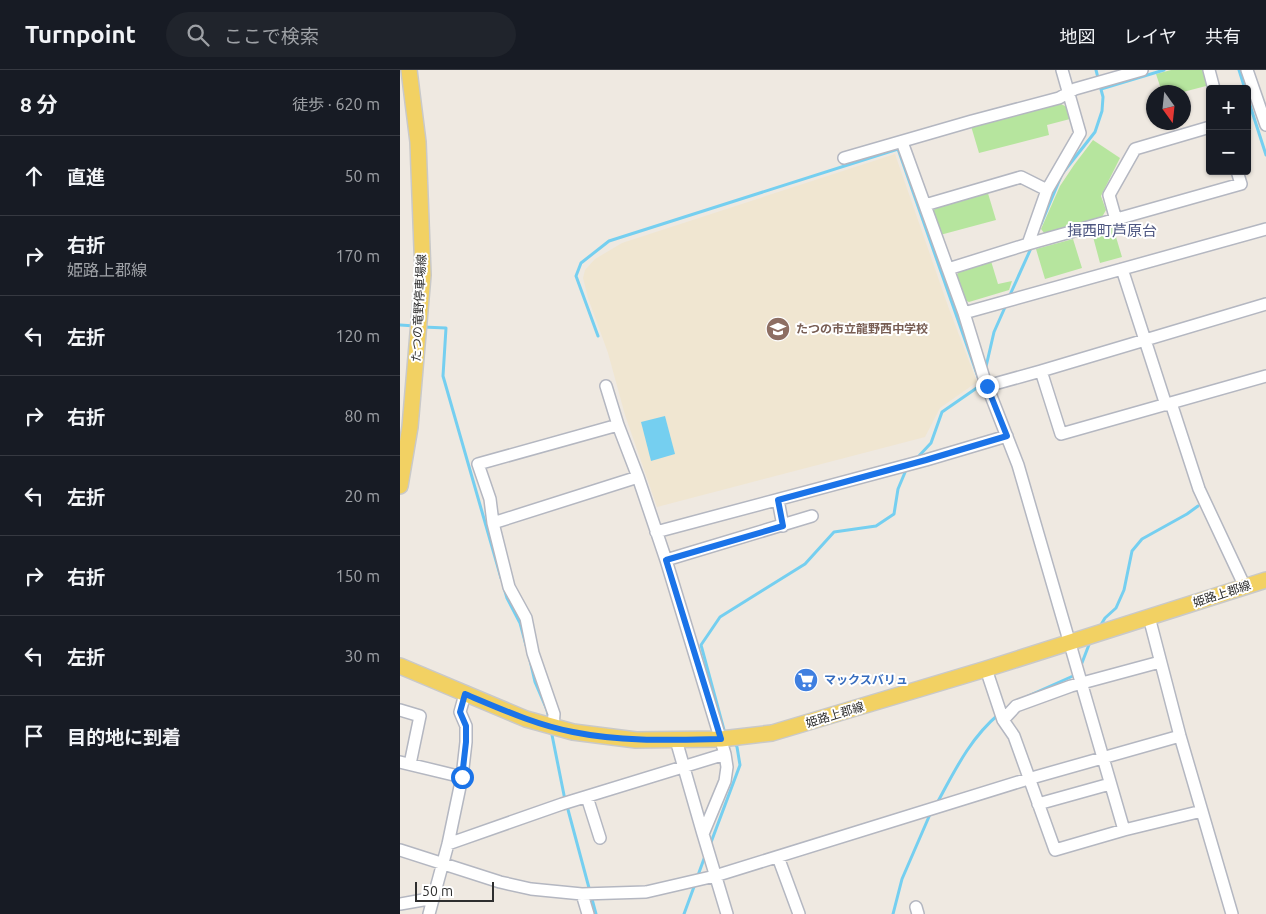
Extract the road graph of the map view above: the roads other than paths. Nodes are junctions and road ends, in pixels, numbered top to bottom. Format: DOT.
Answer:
graph roads {
  1 [pos="409,70"];
  2 [pos="1062,70"];
  3 [pos="1142,70"];
  4 [pos="1209,70"];
  5 [pos="1247,70"];
  6 [pos="1127,72"];
  7 [pos="1213,85"];
  8 [pos="1068,93"];
  9 [pos="1266,125"];
  10 [pos="1206,128"];
  11 [pos="902,142"];
  12 [pos="844,158"];
  13 [pos="1238,175"];
  14 [pos="1047,190"];
  15 [pos="925,205"];
  16 [pos="1116,220"];
  17 [pos="1266,228"];
  18 [pos="1028,244"];
  19 [pos="948,269"];
  20 [pos="1122,269"];
  21 [pos="1266,304"];
  22 [pos="964,313"];
  23 [pos="1144,340"];
  24 [pos="1041,371"];
  25 [pos="1266,376"];
  26 [pos="606,386"];
  27 [pos="987,386"];
  28 [pos="1168,404"];
  29 [pos="618,425"];
  30 [pos="1007,436"];
  31 [pos="638,477"];
  32 [pos="400,486"];
  33 [pos="778,500"];
  34 [pos="812,516"];
  35 [pos="493,522"];
  36 [pos="783,526"];
  37 [pos="656,532"];
  38 [pos="666,560"];
  39 [pos="1266,580"];
  40 [pos="1245,587"];
  41 [pos="1149,617"];
  42 [pos="1069,643"];
  43 [pos="1160,662"];
  44 [pos="400,666"];
  45 [pos="986,668"];
  46 [pos="1078,675"];
  47 [pos="465,694"];
  48 [pos="400,710"];
  49 [pos="1003,720"];
  50 [pos="553,727"];
  51 [pos="1180,736"];
  52 [pos="676,740"];
  53 [pos="723,746"];
  54 [pos="1103,758"];
  55 [pos="405,763"];
  56 [pos="683,767"];
  57 [pos="462,777"];
  58 [pos="1028,779"];
  59 [pos="1110,784"];
  60 [pos="587,797"];
  61 [pos="1038,804"];
  62 [pos="1202,811"];
  63 [pos="1124,830"];
  64 [pos="704,834"];
  65 [pos="600,838"];
  66 [pos="448,844"];
  67 [pos="400,850"];
  68 [pos="778,857"];
  69 [pos="442,865"];
  70 [pos="715,876"];
  71 [pos="582,894"];
  72 [pos="433,900"];
  73 [pos="400,904"];
  74 [pos="429,914"];
  75 [pos="588,914"];
  76 [pos="727,914"];
  77 [pos="799,914"];
  78 [pos="1232,914"];
  1 -- 32 [label="main road, たつの竜野停車場線"];
  2 -- 8 [label="street"];
  3 -- 6 [label="street"];
  4 -- 7 [label="street"];
  5 -- 9 [label="street"];
  6 -- 8 [label="street"];
  8 -- 11 [label="street"];
  8 -- 14 [label="street"];
  10 -- 16 [label="street"];
  11 -- 12 [label="street"];
  11 -- 15 [label="street"];
  13 -- 16 [label="street"];
  14 -- 15 [label="street"];
  14 -- 18 [label="street"];
  15 -- 19 [label="street"];
  16 -- 18 [label="street"];
  17 -- 20 [label="street"];
  18 -- 19 [label="street"];
  19 -- 22 [label="street"];
  20 -- 22 [label="street"];
  20 -- 23 [label="street"];
  21 -- 23 [label="street"];
  22 -- 27 [label="street"];
  23 -- 24 [label="street"];
  23 -- 28 [label="street"];
  24 -- 27 [label="street"];
  24 -- 28 [label="street"];
  25 -- 28 [label="street"];
  26 -- 29 [label="street"];
  27 -- 30 [label="street"];
  28 -- 40 [label="street"];
  29 -- 31 [label="street"];
  29 -- 35 [label="street"];
  30 -- 33 [label="street"];
  30 -- 42 [label="street"];
  31 -- 35 [label="street"];
  31 -- 37 [label="street"];
  33 -- 36 [label="street"];
  33 -- 37 [label="street"];
  34 -- 36 [label="street"];
  35 -- 50 [label="street"];
  36 -- 38 [label="street"];
  37 -- 38 [label="street"];
  38 -- 53 [label="street"];
  39 -- 40 [label="main road, 姫路上郡線"];
  40 -- 41 [label="main road, 姫路上郡線"];
  41 -- 42 [label="main road, 姫路上郡線"];
  41 -- 43 [label="street"];
  42 -- 45 [label="main road, 姫路上郡線"];
  42 -- 46 [label="street"];
  43 -- 46 [label="street"];
  43 -- 51 [label="street"];
  44 -- 47 [label="main road, 姫路上郡線"];
  45 -- 49 [label="street"];
  45 -- 53 [label="main road, 姫路上郡線"];
  46 -- 49 [label="street"];
  46 -- 54 [label="street"];
  47 -- 50 [label="main road, 姫路上郡線"];
  47 -- 57 [label="street"];
  48 -- 55 [label="street"];
  49 -- 58 [label="street"];
  50 -- 52 [label="main road, 姫路上郡線"];
  51 -- 54 [label="street"];
  51 -- 62 [label="street"];
  52 -- 53 [label="main road, 姫路上郡線"];
  52 -- 56 [label="street"];
  53 -- 56 [label="street"];
  53 -- 64 [label="street"];
  54 -- 58 [label="street"];
  54 -- 59 [label="street"];
  55 -- 57 [label="street"];
  56 -- 60 [label="street"];
  56 -- 64 [label="street"];
  57 -- 66 [label="street"];
  58 -- 61 [label="street"];
  58 -- 68 [label="street"];
  59 -- 61 [label="street"];
  59 -- 63 [label="street"];
  60 -- 65 [label="street"];
  60 -- 66 [label="street"];
  61 -- 63 [label="street"];
  62 -- 63 [label="street"];
  62 -- 78 [label="street"];
  64 -- 70 [label="street"];
  66 -- 69 [label="street"];
  67 -- 69 [label="street"];
  68 -- 70 [label="street"];
  68 -- 77 [label="street"];
  69 -- 71 [label="street"];
  69 -- 72 [label="street"];
  70 -- 71 [label="street"];
  70 -- 76 [label="street"];
  71 -- 75 [label="street"];
  72 -- 73 [label="street"];
  72 -- 74 [label="street"];
}
